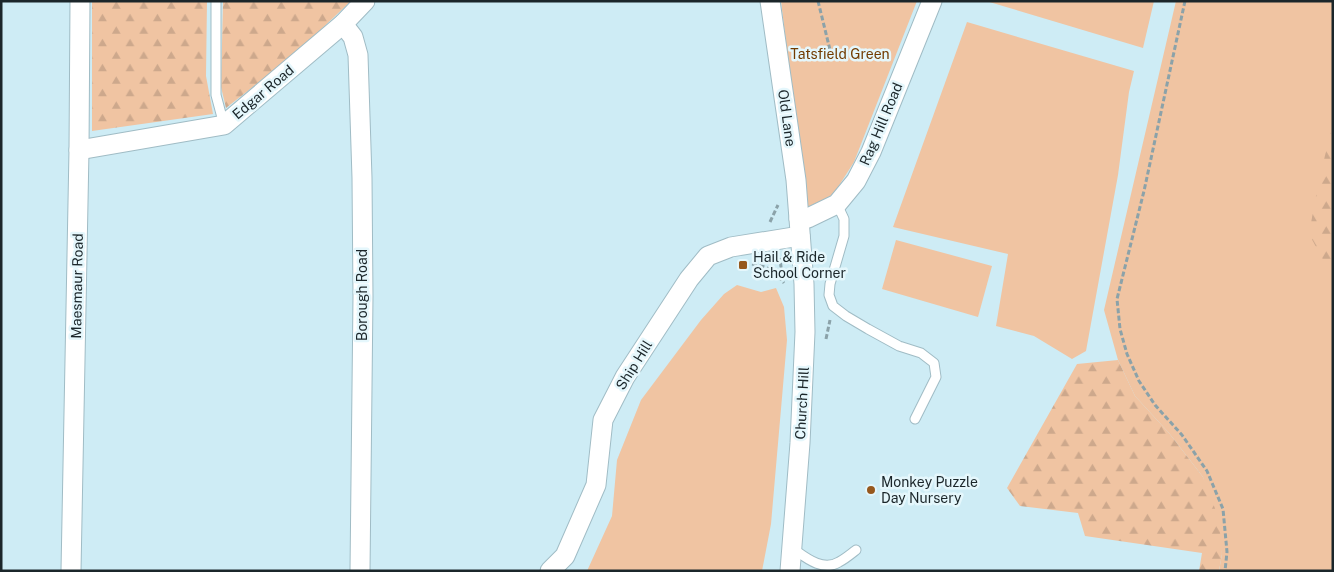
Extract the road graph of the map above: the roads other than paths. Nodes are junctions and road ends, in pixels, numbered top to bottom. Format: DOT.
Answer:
graph roads {
  1 [pos="80,1"];
  2 [pos="216,1"];
  3 [pos="365,1"];
  4 [pos="770,1"];
  5 [pos="932,1"];
  6 [pos="343,24"];
  7 [pos="224,125"];
  8 [pos="80,150"];
  9 [pos="837,204"];
  10 [pos="800,227"];
  11 [pos="915,419"];
  12 [pos="791,548"];
  13 [pos="856,550"];
  14 [pos="71,571"];
  15 [pos="360,571"];
  16 [pos="550,571"];
  17 [pos="790,571"];
  1 -- 8 [label="street, Maesmaur Road"];
  2 -- 7 [label="lane"];
  3 -- 6 [label="street, Edgar Road"];
  4 -- 10 [label="street, Old Lane"];
  5 -- 9 [label="street, Rag Hill Road"];
  6 -- 7 [label="street, Edgar Road"];
  6 -- 15 [label="street, Borough Road"];
  7 -- 8 [label="street, Edgar Road"];
  8 -- 14 [label="street, Maesmaur Road"];
  9 -- 10 [label="street, Rag Hill Road"];
  9 -- 11 [label="lane"];
  10 -- 12 [label="street, Church Hill"];
  10 -- 16 [label="street, Ship Hill"];
  12 -- 13 [label="lane"];
  12 -- 17 [label="street, Church Hill"];
}
